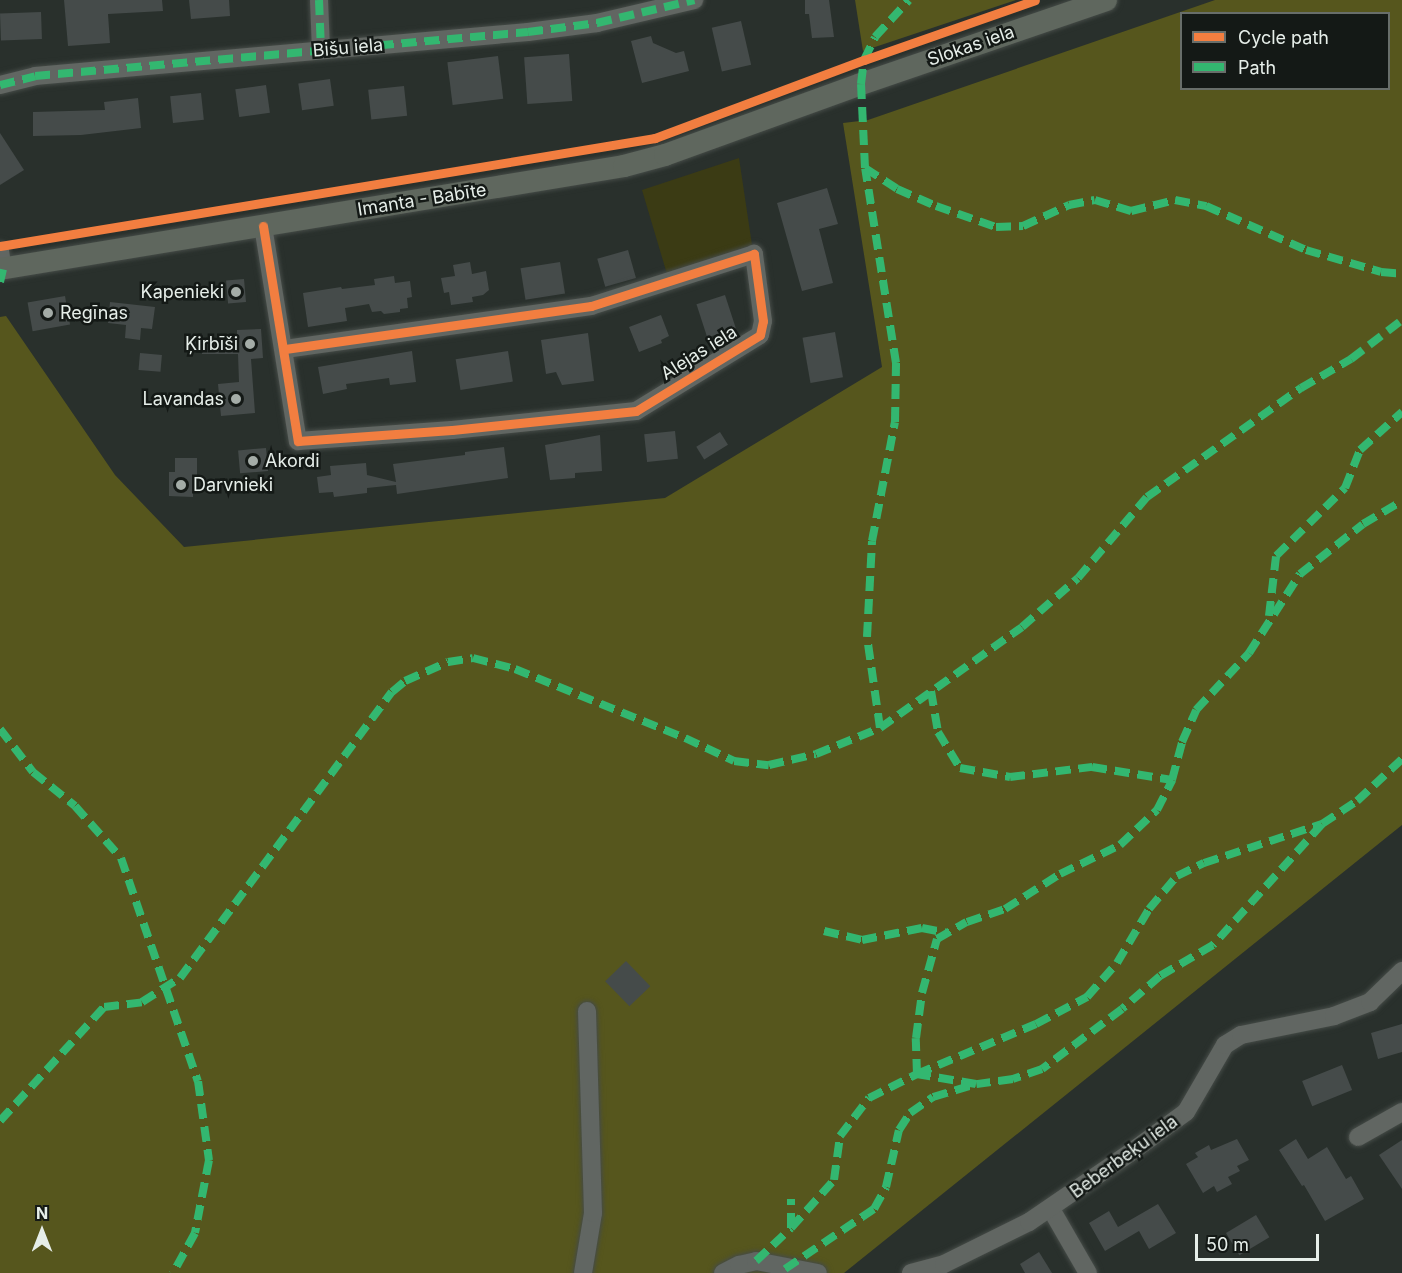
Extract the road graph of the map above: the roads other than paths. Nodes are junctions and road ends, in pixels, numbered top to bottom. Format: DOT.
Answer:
graph roads {
  1 [pos="320,0"];
  2 [pos="694,0"];
  3 [pos="1106,0"];
  4 [pos="321,50"];
  5 [pos="0,85"];
  6 [pos="835,93"];
  7 [pos="263,226"];
  8 [pos="1,263"];
  9 [pos="285,349"];
  10 [pos="1400,979"];
  11 [pos="587,1011"];
  12 [pos="1402,1112"];
  13 [pos="1358,1137"];
  14 [pos="1050,1209"];
  15 [pos="946,1268"];
  16 [pos="808,1272"];
  17 [pos="582,1273"];
  18 [pos="723,1273"];
  19 [pos="911,1273"];
  20 [pos="1088,1273"];
  1 -- 4 [label="street"];
  2 -- 4 [label="street, Bišu iela"];
  3 -- 6 [label="main road, Slokas iela"];
  4 -- 5 [label="street, Bišu iela"];
  6 -- 7 [label="main road, Imanta - Babīte"];
  7 -- 8 [label="main road, Imanta - Babīte"];
  7 -- 9 [label="street"];
  9 -- 9 [label="street, Alejas iela"];
  10 -- 14 [label="street, Beberbeķu iela"];
  11 -- 17 [label="street"];
  12 -- 13 [label="street"];
  14 -- 15 [label="street, Beberbeķu iela"];
  14 -- 20 [label="street"];
  15 -- 19 [label="street, Beberbeķu iela"];
  16 -- 18 [label="street"];
}
